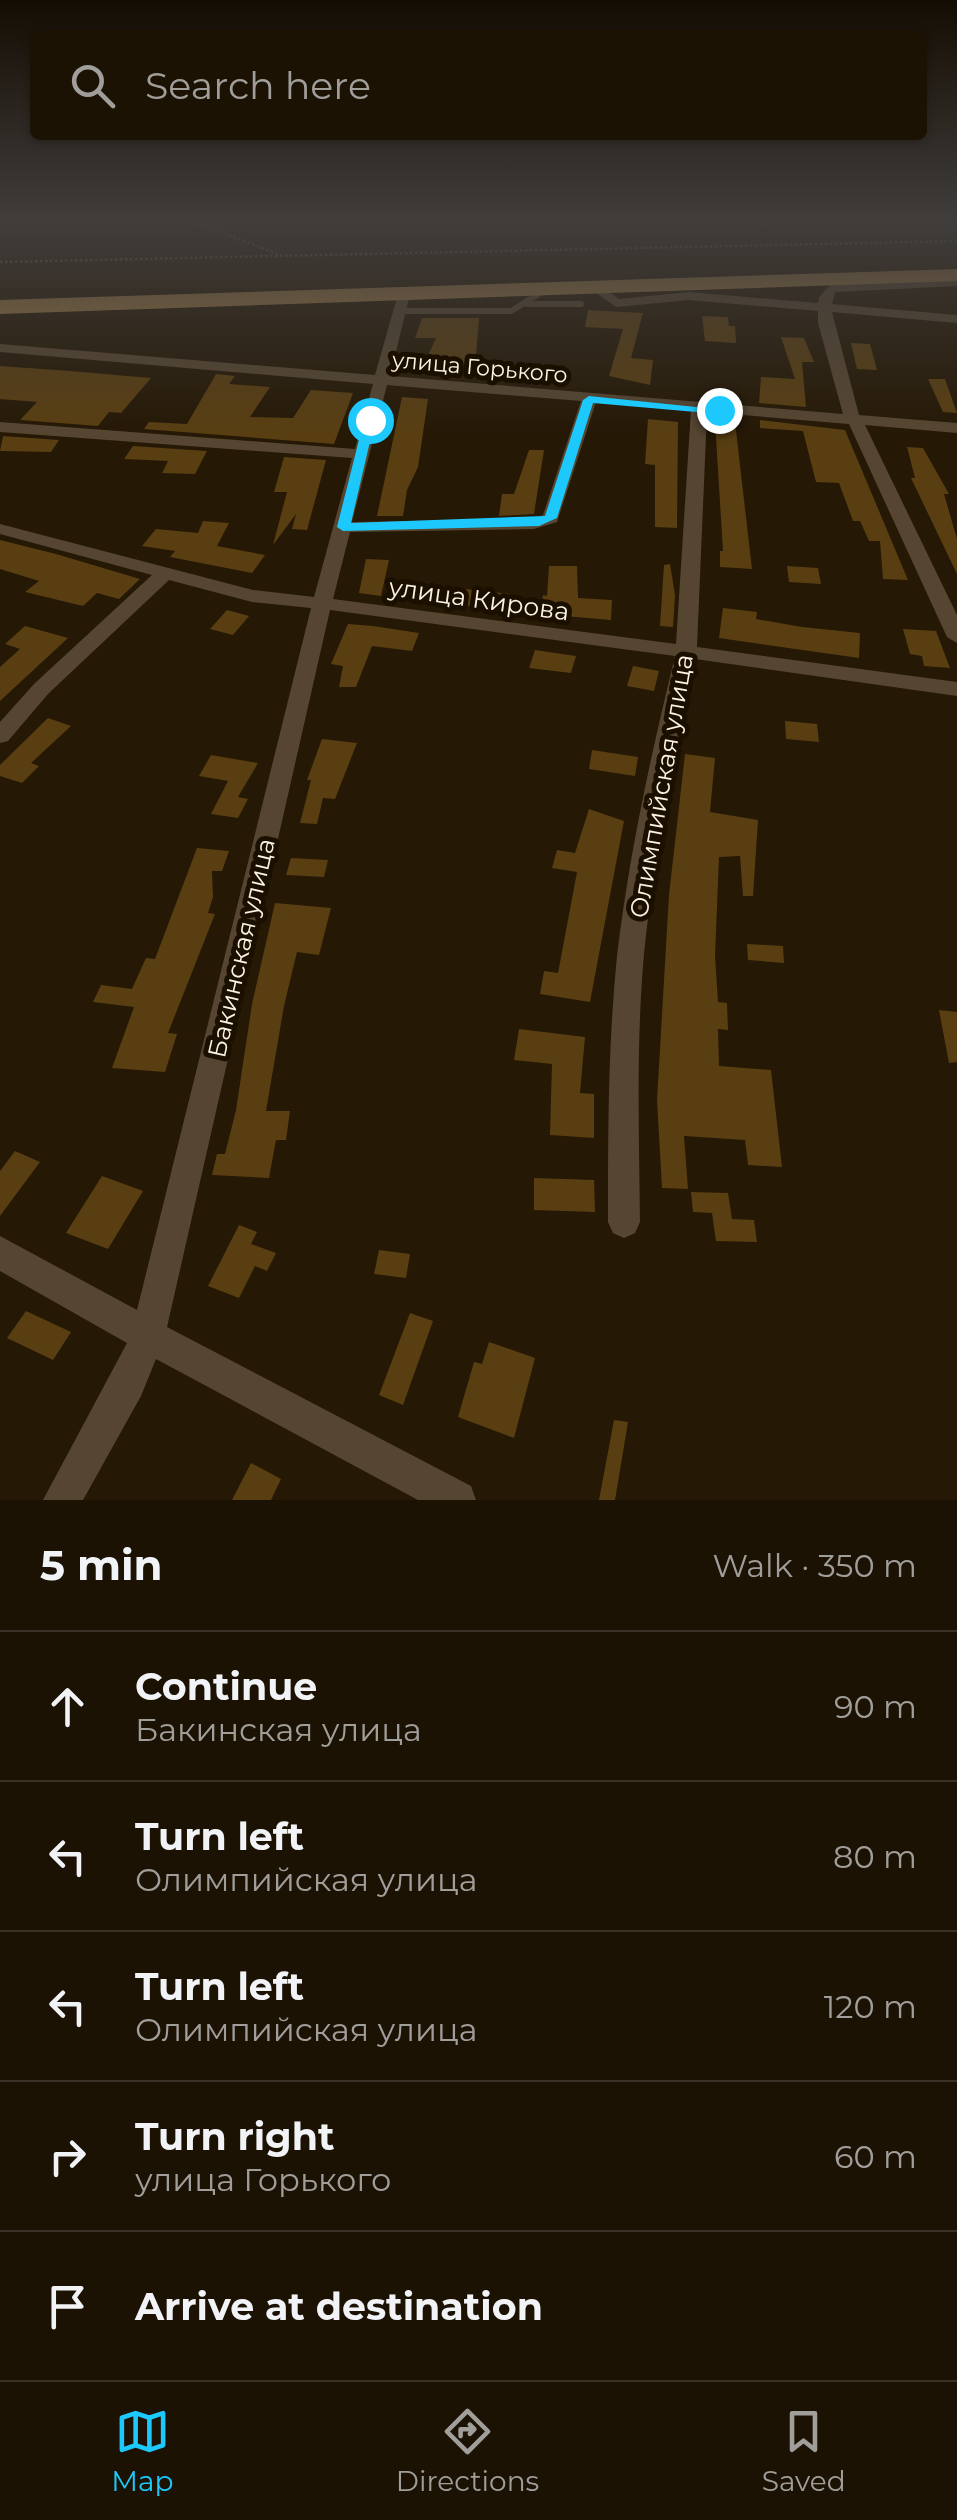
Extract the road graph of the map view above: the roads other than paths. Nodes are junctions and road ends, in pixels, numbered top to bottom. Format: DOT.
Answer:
graph roads {
  1 [pos="502,293"];
  2 [pos="542,293"];
  3 [pos="570,293"];
  4 [pos="650,293"];
  5 [pos="828,293"];
  6 [pos="588,296"];
  7 [pos="402,302"];
  8 [pos="527,304"];
  9 [pos="0,307"];
  10 [pos="826,310"];
  11 [pos="957,319"];
  12 [pos="0,348"];
  13 [pos="381,381"];
  14 [pos="589,400"];
  15 [pos="699,409"];
  16 [pos="856,420"];
  17 [pos="0,426"];
  18 [pos="957,428"];
  19 [pos="359,454"];
  20 [pos="343,527"];
  21 [pos="0,529"];
  22 [pos="164,575"];
  23 [pos="321,606"];
  24 [pos="957,637"];
  25 [pos="686,654"];
  26 [pos="957,689"];
  27 [pos="0,736"];
  28 [pos="624,1222"];
  29 [pos="0,1253"];
  30 [pos="148,1334"];
  31 [pos="62,1500"];
  32 [pos="457,1500"];
  1 -- 7 [label="highway"];
  2 -- 8 [label="lane"];
  3 -- 6 [label="highway"];
  4 -- 6 [label="highway"];
  5 -- 10 [label="street"];
  6 -- 8 [label="lane"];
  6 -- 10 [label="street"];
  7 -- 8 [label="lane"];
  7 -- 9 [label="highway"];
  7 -- 13 [label="street, Бакинская улица"];
  10 -- 11 [label="street"];
  10 -- 16 [label="street"];
  12 -- 13 [label="street, улица Горького"];
  13 -- 14 [label="street, улица Горького"];
  13 -- 19 [label="street, Бакинская улица"];
  14 -- 15 [label="street, улица Горького"];
  14 -- 20 [label="street"];
  15 -- 16 [label="street, улица Горького"];
  15 -- 25 [label="street, Олимпийская улица"];
  16 -- 18 [label="street, улица Горького"];
  16 -- 24 [label="street"];
  17 -- 19 [label="street"];
  19 -- 20 [label="street, Бакинская улица"];
  20 -- 23 [label="street, Бакинская улица"];
  21 -- 22 [label="street, улица Кирова"];
  22 -- 23 [label="street, улица Кирова"];
  22 -- 27 [label="street"];
  23 -- 25 [label="street, улица Кирова"];
  23 -- 30 [label="street, Бакинская улица"];
  25 -- 26 [label="street, улица Кирова"];
  25 -- 28 [label="street, Олимпийская улица"];
  29 -- 30 [label="street"];
  30 -- 31 [label="street, Бакинская улица"];
  30 -- 32 [label="street"];
}
